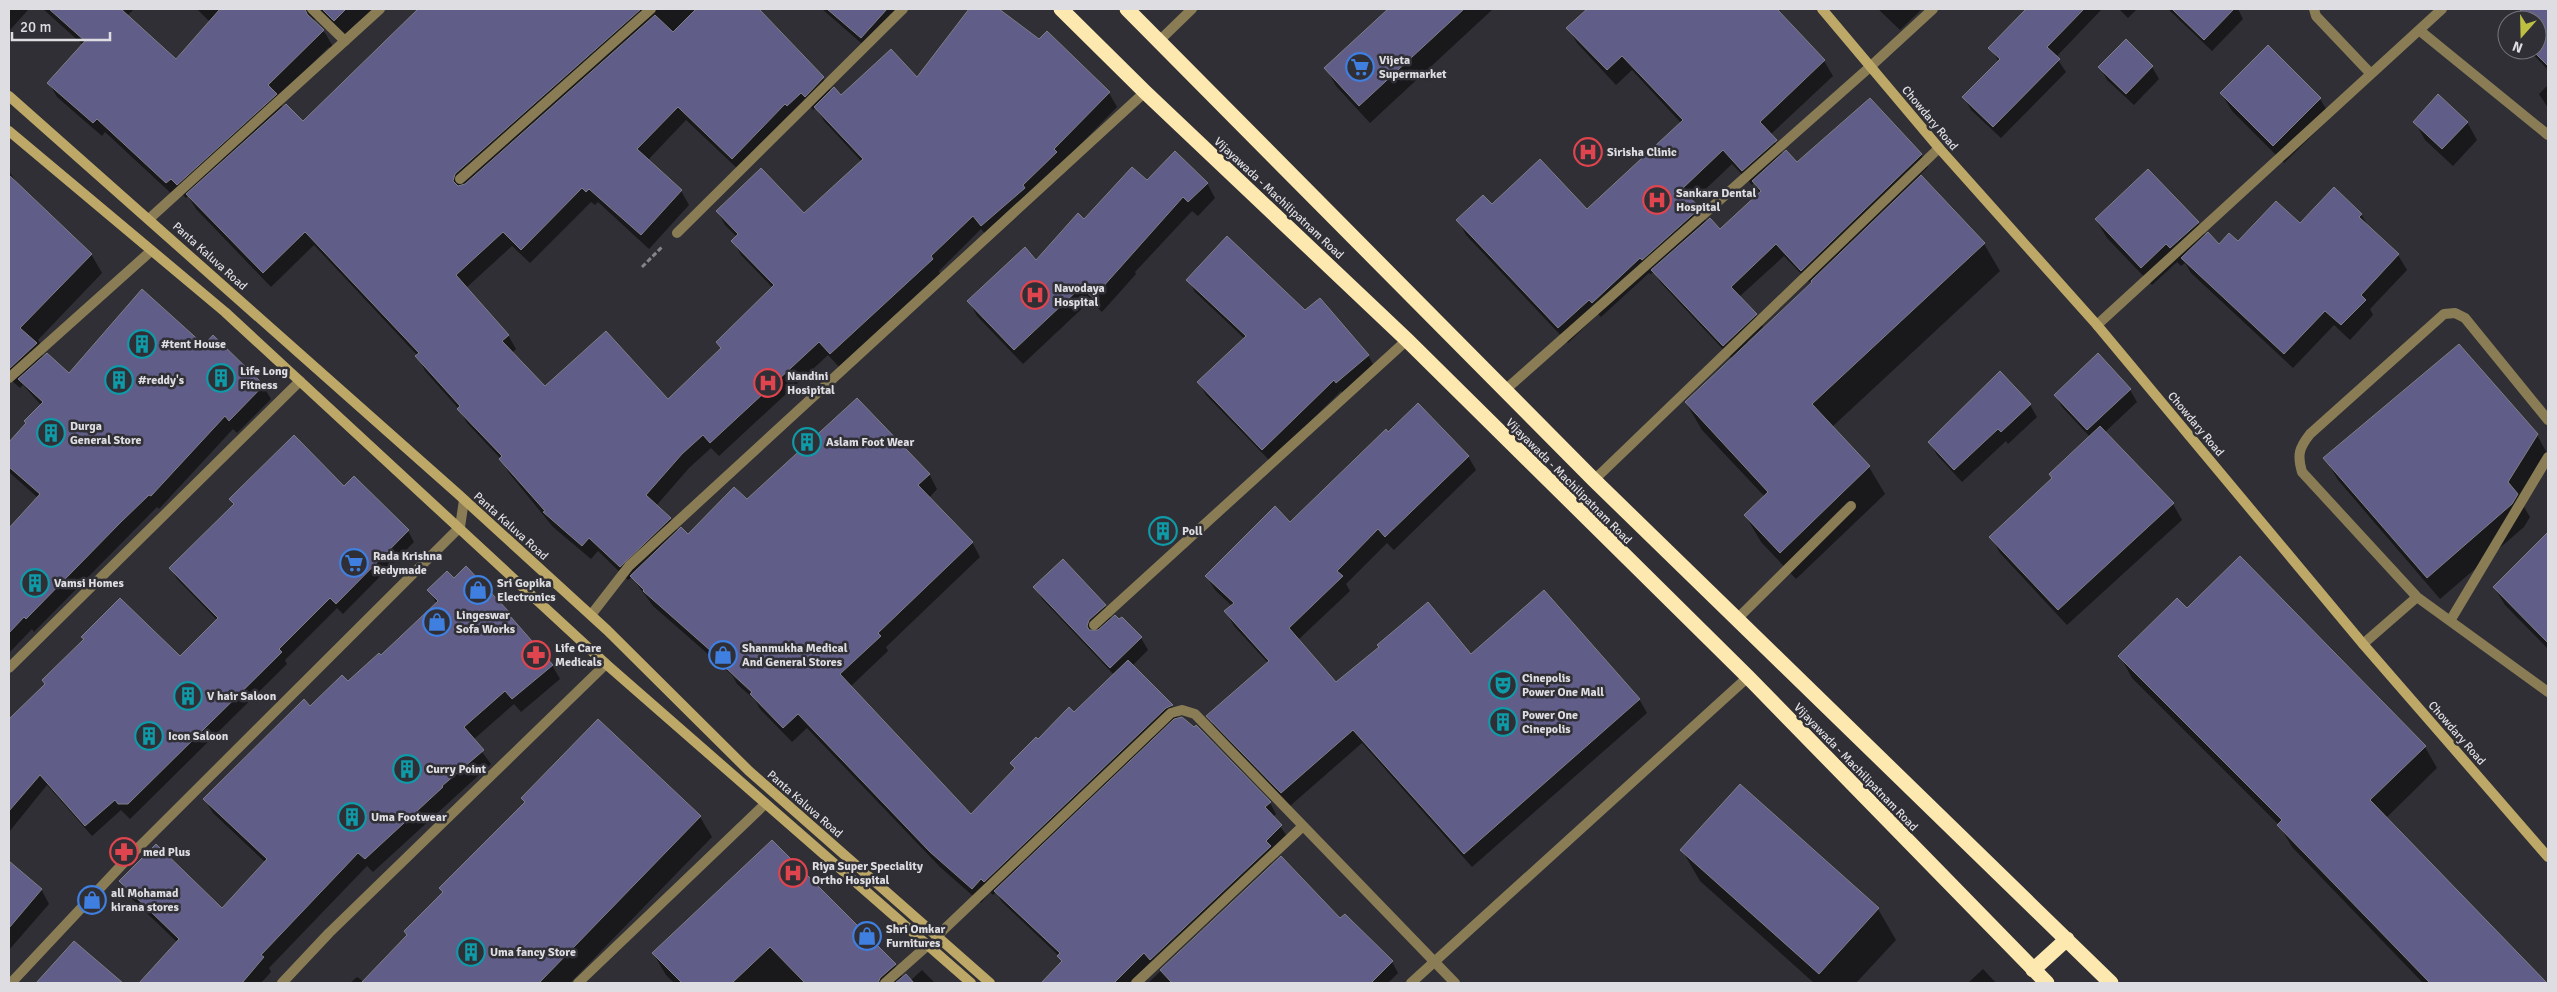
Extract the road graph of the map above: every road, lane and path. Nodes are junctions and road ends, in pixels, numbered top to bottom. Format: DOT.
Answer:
graph roads {
  1 [pos="312,9"];
  2 [pos="380,9"];
  3 [pos="651,9"];
  4 [pos="903,9"];
  5 [pos="1061,9"];
  6 [pos="1128,9"];
  7 [pos="1192,9"];
  8 [pos="1822,9"];
  9 [pos="1933,9"];
  10 [pos="2314,9"];
  11 [pos="2442,9"];
  12 [pos="2419,30"];
  13 [pos="345,41"];
  14 [pos="1159,41"];
  15 [pos="1871,66"];
  16 [pos="2371,74"];
  17 [pos="1145,92"];
  18 [pos="9,96"];
  19 [pos="9,132"];
  20 [pos="2548,135"];
  21 [pos="1938,148"];
  22 [pos="460,179"];
  23 [pos="149,219"];
  24 [pos="677,233"];
  25 [pos="151,250"];
  26 [pos="642,267"];
  27 [pos="2096,325"];
  28 [pos="1407,340"];
  29 [pos="9,378"];
  30 [pos="300,381"];
  31 [pos="1504,391"];
  32 [pos="2548,420"];
  33 [pos="2548,457"];
  34 [pos="1594,480"];
  35 [pos="464,500"];
  36 [pos="1851,506"];
  37 [pos="460,527"];
  38 [pos="2417,598"];
  39 [pos="591,615"];
  40 [pos="1736,620"];
  41 [pos="2450,621"];
  42 [pos="1094,624"];
  43 [pos="2363,644"];
  44 [pos="606,664"];
  45 [pos="9,668"];
  46 [pos="1748,677"];
  47 [pos="2548,692"];
  48 [pos="765,804"];
  49 [pos="1303,826"];
  50 [pos="2548,857"];
  51 [pos="936,936"];
  52 [pos="2067,939"];
  53 [pos="928,944"];
  54 [pos="1436,963"];
  55 [pos="2033,970"];
  56 [pos="11,983"];
  57 [pos="282,983"];
  58 [pos="578,983"];
  59 [pos="885,983"];
  60 [pos="970,983"];
  61 [pos="990,983"];
  62 [pos="1136,983"];
  63 [pos="1411,983"];
  64 [pos="1455,983"];
  65 [pos="2047,983"];
  66 [pos="2111,983"];
  1 -- 13 [label="street"];
  2 -- 13 [label="street"];
  3 -- 22 [label="street"];
  4 -- 24 [label="street"];
  5 -- 17 [label="highway, Vijayawada - Machilipatnam Road"];
  6 -- 14 [label="highway, Vijayawada - Machilipatnam Road"];
  7 -- 14 [label="street"];
  8 -- 15 [label="street, Chowdary Road"];
  9 -- 15 [label="street"];
  10 -- 16 [label="street"];
  11 -- 12 [label="street"];
  12 -- 16 [label="street"];
  12 -- 20 [label="street"];
  13 -- 23 [label="street"];
  14 -- 31 [label="highway, Vijayawada - Machilipatnam Road"];
  15 -- 21 [label="street, Chowdary Road"];
  15 -- 31 [label="street"];
  16 -- 27 [label="street"];
  17 -- 28 [label="highway, Vijayawada - Machilipatnam Road"];
  17 -- 39 [label="street"];
  18 -- 23 [label="street, Panta Kaluva Road"];
  19 -- 25 [label="street"];
  21 -- 27 [label="street, Chowdary Road"];
  21 -- 34 [label="street"];
  23 -- 35 [label="street, Panta Kaluva Road"];
  24 -- 26 [label="path"];
  25 -- 29 [label="street"];
  25 -- 30 [label="street"];
  27 -- 43 [label="street, Chowdary Road"];
  28 -- 42 [label="street"];
  28 -- 46 [label="highway, Vijayawada - Machilipatnam Road"];
  30 -- 37 [label="street"];
  30 -- 45 [label="street"];
  31 -- 34 [label="highway, Vijayawada - Machilipatnam Road"];
  32 -- 38 [label="street"];
  33 -- 41 [label="street"];
  34 -- 40 [label="highway, Vijayawada - Machilipatnam Road"];
  35 -- 37 [label="street"];
  35 -- 39 [label="street, Panta Kaluva Road"];
  36 -- 40 [label="street"];
  37 -- 44 [label="street"];
  37 -- 56 [label="street"];
  38 -- 41 [label="street"];
  38 -- 43 [label="street"];
  39 -- 51 [label="street, Panta Kaluva Road"];
  40 -- 52 [label="highway, Vijayawada - Machilipatnam Road"];
  41 -- 47 [label="street"];
  43 -- 50 [label="street, Chowdary Road"];
  44 -- 48 [label="street"];
  44 -- 57 [label="street"];
  46 -- 54 [label="street"];
  46 -- 55 [label="highway, Vijayawada - Machilipatnam Road"];
  48 -- 53 [label="street"];
  48 -- 58 [label="street"];
  49 -- 51 [label="street"];
  49 -- 54 [label="street"];
  49 -- 62 [label="street"];
  51 -- 61 [label="street, Panta Kaluva Road"];
  52 -- 55 [label="highway"];
  52 -- 66 [label="highway, Vijayawada - Machilipatnam Road"];
  53 -- 59 [label="street"];
  53 -- 60 [label="street"];
  54 -- 63 [label="street"];
  54 -- 64 [label="street"];
  55 -- 65 [label="highway, Vijayawada - Machilipatnam Road"];
}
